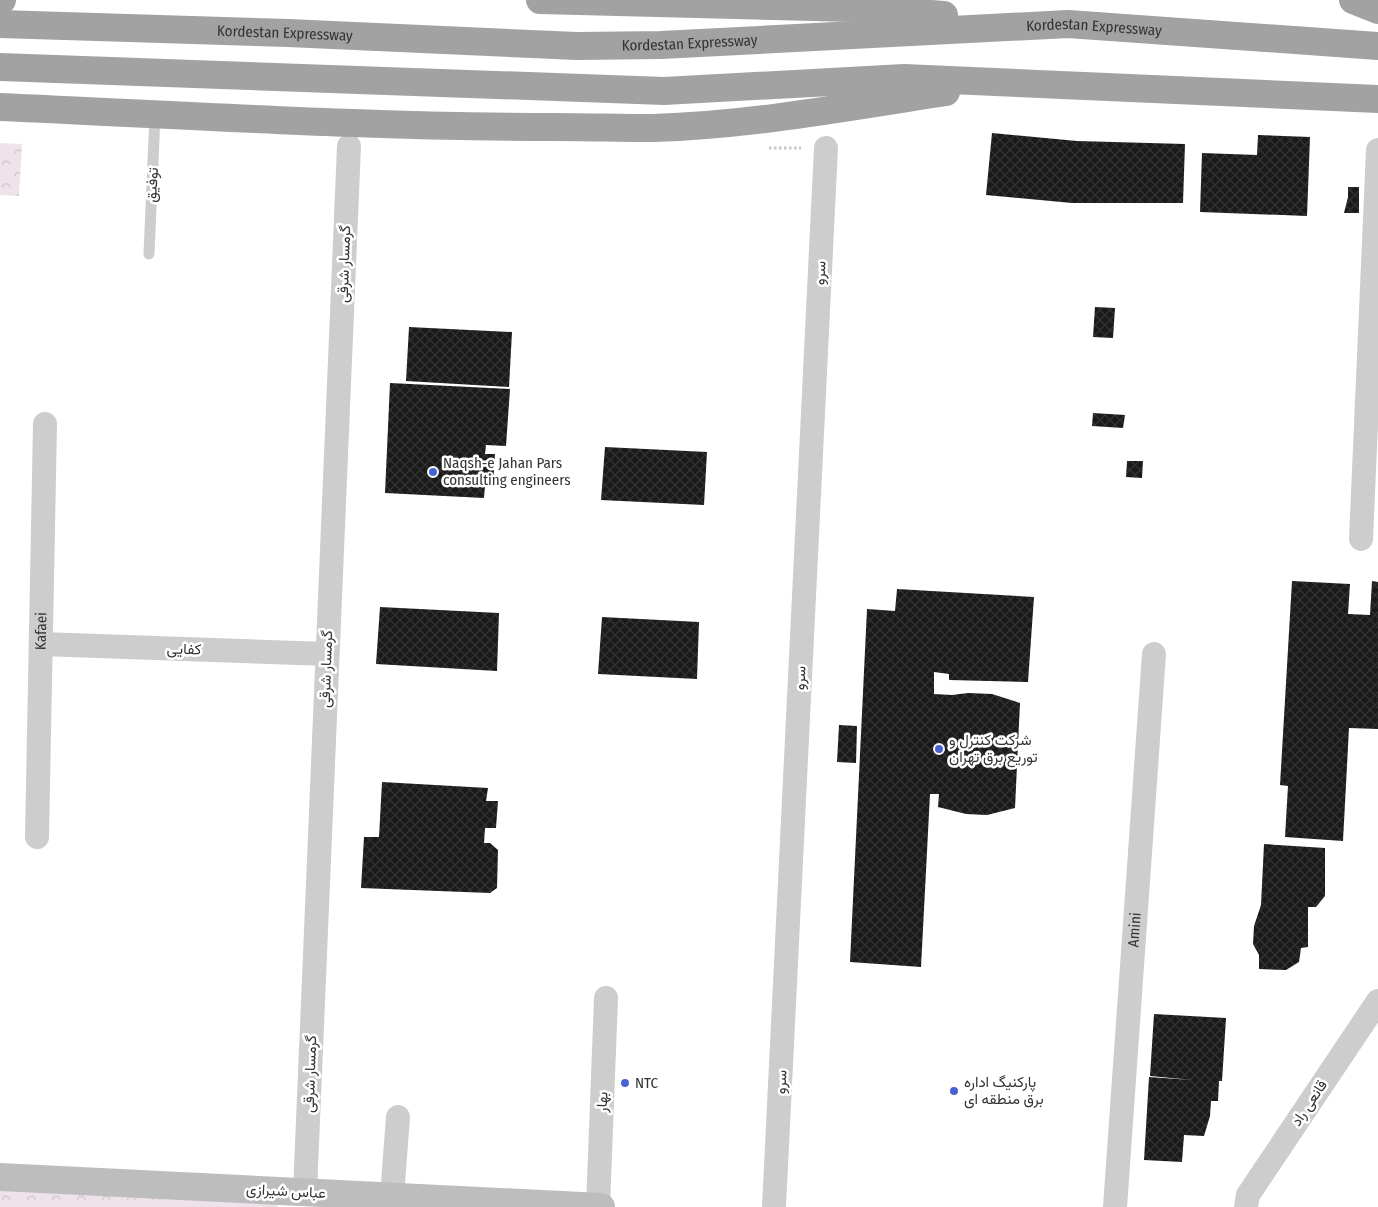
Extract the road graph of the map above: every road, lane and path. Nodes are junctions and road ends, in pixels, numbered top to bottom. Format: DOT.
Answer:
graph roads {
  1 [pos="540,0"];
  2 [pos="1353,0"];
  3 [pos="1378,10"];
  4 [pos="0,24"];
  5 [pos="1068,24"];
  6 [pos="1378,46"];
  7 [pos="0,67"];
  8 [pos="1002,82"];
  9 [pos="1378,99"];
  10 [pos="4,103"];
  11 [pos="155,115"];
  12 [pos="348,146"];
  13 [pos="826,148"];
  14 [pos="1378,150"];
  15 [pos="149,254"];
  16 [pos="46,424"];
  17 [pos="1361,539"];
  18 [pos="41,644"];
  19 [pos="327,654"];
  20 [pos="1154,654"];
  21 [pos="37,837"];
  22 [pos="606,998"];
  23 [pos="1378,1001"];
  24 [pos="398,1117"];
  25 [pos="0,1176"];
  26 [pos="392,1196"];
  27 [pos="304,1200"];
  28 [pos="600,1207"];
  29 [pos="774,1207"];
  30 [pos="1115,1207"];
  31 [pos="1246,1207"];
  1 -- 5 [label="highway"];
  2 -- 3 [label="highway"];
  4 -- 5 [label="highway, Kordestan Expressway"];
  5 -- 6 [label="highway, Kordestan Expressway"];
  7 -- 8 [label="highway"];
  8 -- 9 [label="highway"];
  8 -- 11 [label="highway"];
  10 -- 11 [label="highway"];
  11 -- 15 [label="lane, توفیق"];
  12 -- 19 [label="street, گرمسار شرقی"];
  13 -- 29 [label="street, سرو"];
  14 -- 17 [label="street"];
  16 -- 18 [label="street, Kafaei"];
  18 -- 19 [label="street, کفایی"];
  18 -- 21 [label="street, Kafaei"];
  19 -- 27 [label="street, گرمسار شرقی"];
  20 -- 30 [label="street, Amini"];
  22 -- 28 [label="street, بهار"];
  23 -- 31 [label="street, قانعی‌ راد"];
  24 -- 26 [label="street"];
  25 -- 27 [label="main road, عباس شیرازی"];
  26 -- 27 [label="main road, عباس شیرازی"];
  26 -- 28 [label="main road, عباس شیرازی"];
}
